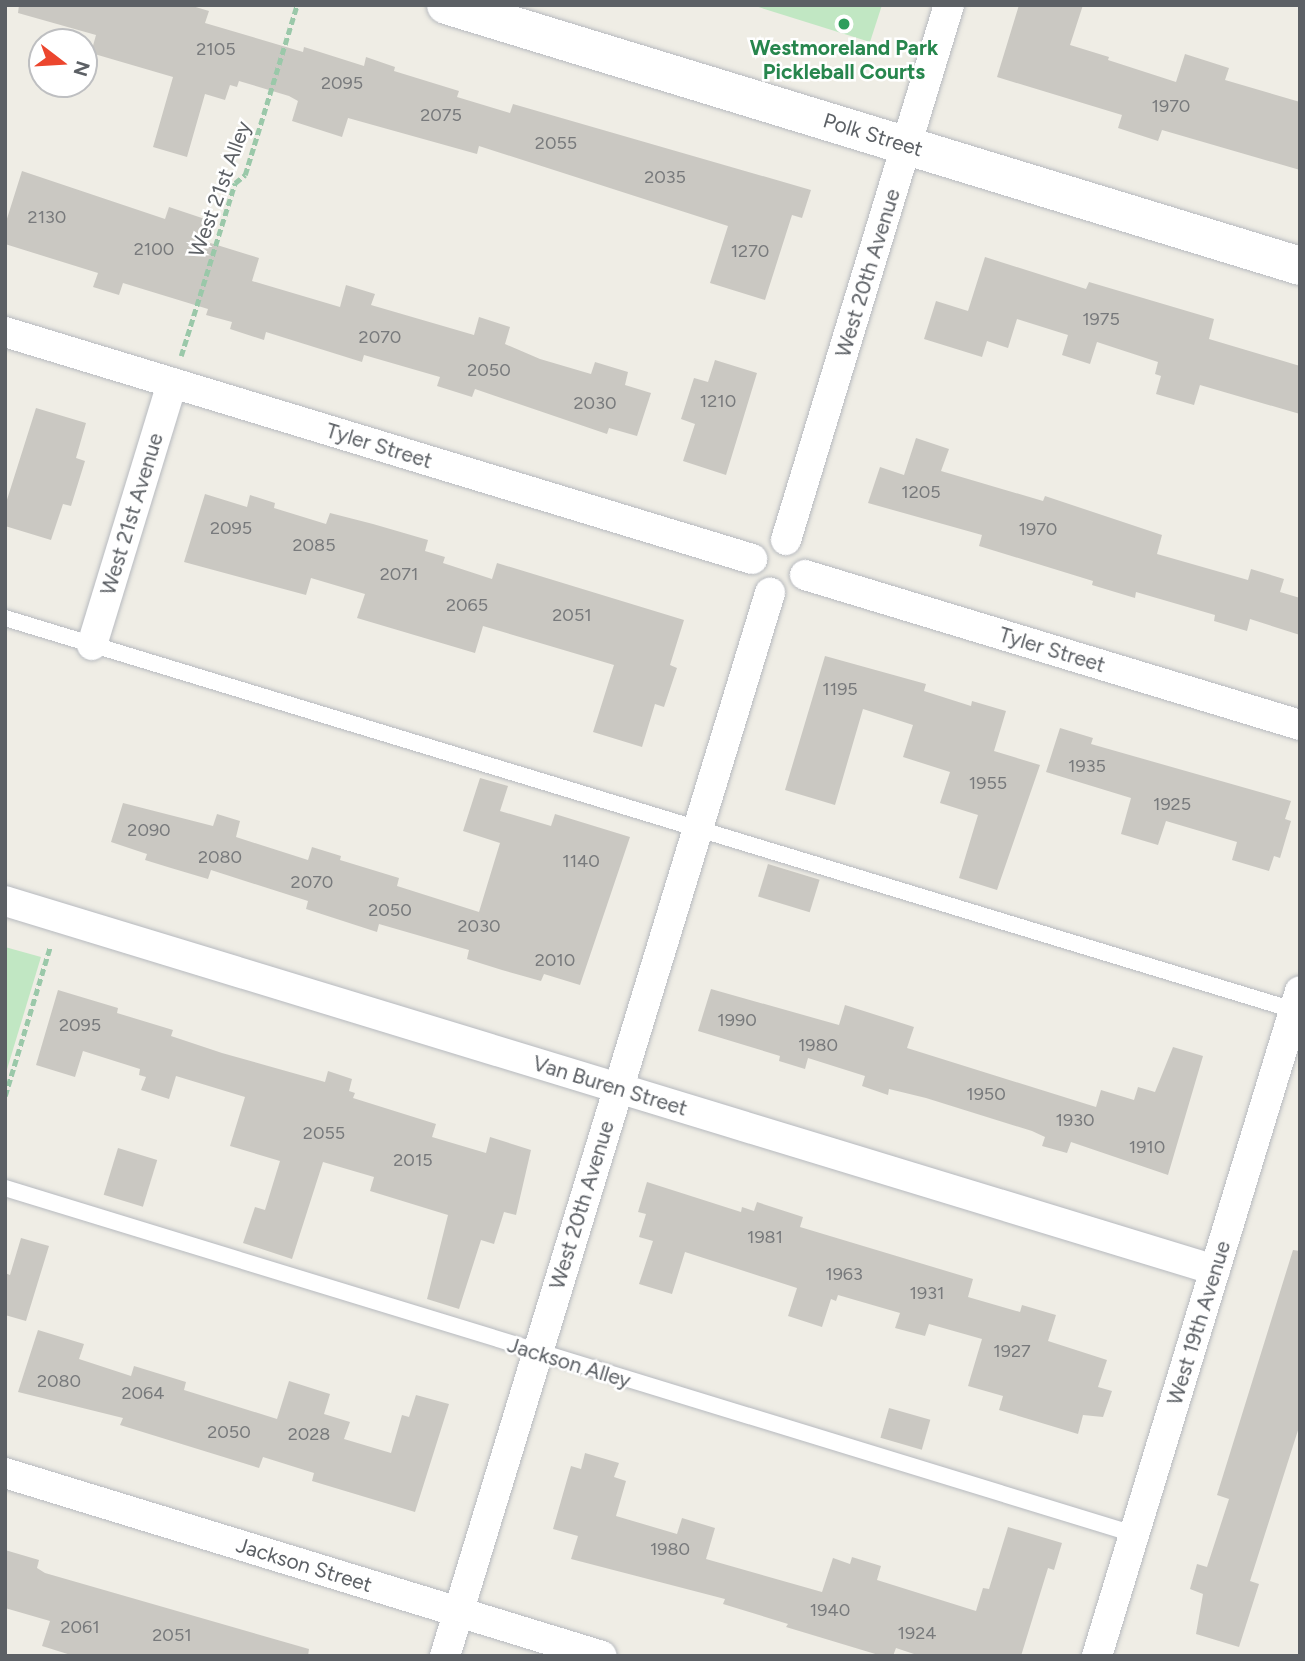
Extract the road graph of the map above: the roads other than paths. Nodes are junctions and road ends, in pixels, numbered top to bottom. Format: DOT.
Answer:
graph roads {
  1 [pos="446,5"];
  2 [pos="949,5"];
  3 [pos="907,145"];
  4 [pos="1300,266"];
  5 [pos="5,332"];
  6 [pos="172,383"];
  7 [pos="786,540"];
  8 [pos="752,559"];
  9 [pos="805,575"];
  10 [pos="770,593"];
  11 [pos="5,618"];
  12 [pos="92,645"];
  13 [pos="1300,725"];
  14 [pos="697,830"];
  15 [pos="5,901"];
  16 [pos="1297,1000"];
  17 [pos="618,1089"];
  18 [pos="5,1188"];
  19 [pos="1215,1270"];
  20 [pos="537,1353"];
  21 [pos="5,1474"];
  22 [pos="1134,1534"];
  23 [pos="459,1612"];
  24 [pos="445,1656"];
  25 [pos="602,1656"];
  26 [pos="1097,1656"];
  1 -- 3 [label="street, Polk Street"];
  2 -- 3 [label="street, West 20th Avenue"];
  3 -- 4 [label="street, Polk Street"];
  3 -- 7 [label="street, West 20th Avenue"];
  5 -- 6 [label="street, Tyler Street"];
  6 -- 8 [label="street, Tyler Street"];
  6 -- 12 [label="street, West 21st Avenue"];
  7 -- 8 [label="street"];
  7 -- 9 [label="street"];
  8 -- 10 [label="street"];
  9 -- 10 [label="street"];
  9 -- 13 [label="street, Tyler Street"];
  10 -- 14 [label="street, West 20th Avenue"];
  11 -- 12 [label="lane"];
  12 -- 14 [label="lane"];
  14 -- 16 [label="lane"];
  14 -- 17 [label="street, West 20th Avenue"];
  15 -- 17 [label="street, Van Buren Street"];
  16 -- 19 [label="street, West 19th Avenue"];
  17 -- 19 [label="street, Van Buren Street"];
  17 -- 20 [label="street, West 20th Avenue"];
  18 -- 20 [label="lane, Jackson Alley"];
  19 -- 22 [label="street, West 19th Avenue"];
  20 -- 22 [label="lane, Jackson Alley"];
  20 -- 23 [label="street, West 20th Avenue"];
  21 -- 23 [label="street, Jackson Street"];
  22 -- 26 [label="street, West 19th Avenue"];
  23 -- 24 [label="street, West 20th Avenue"];
  23 -- 25 [label="street, Jackson Street"];
}
